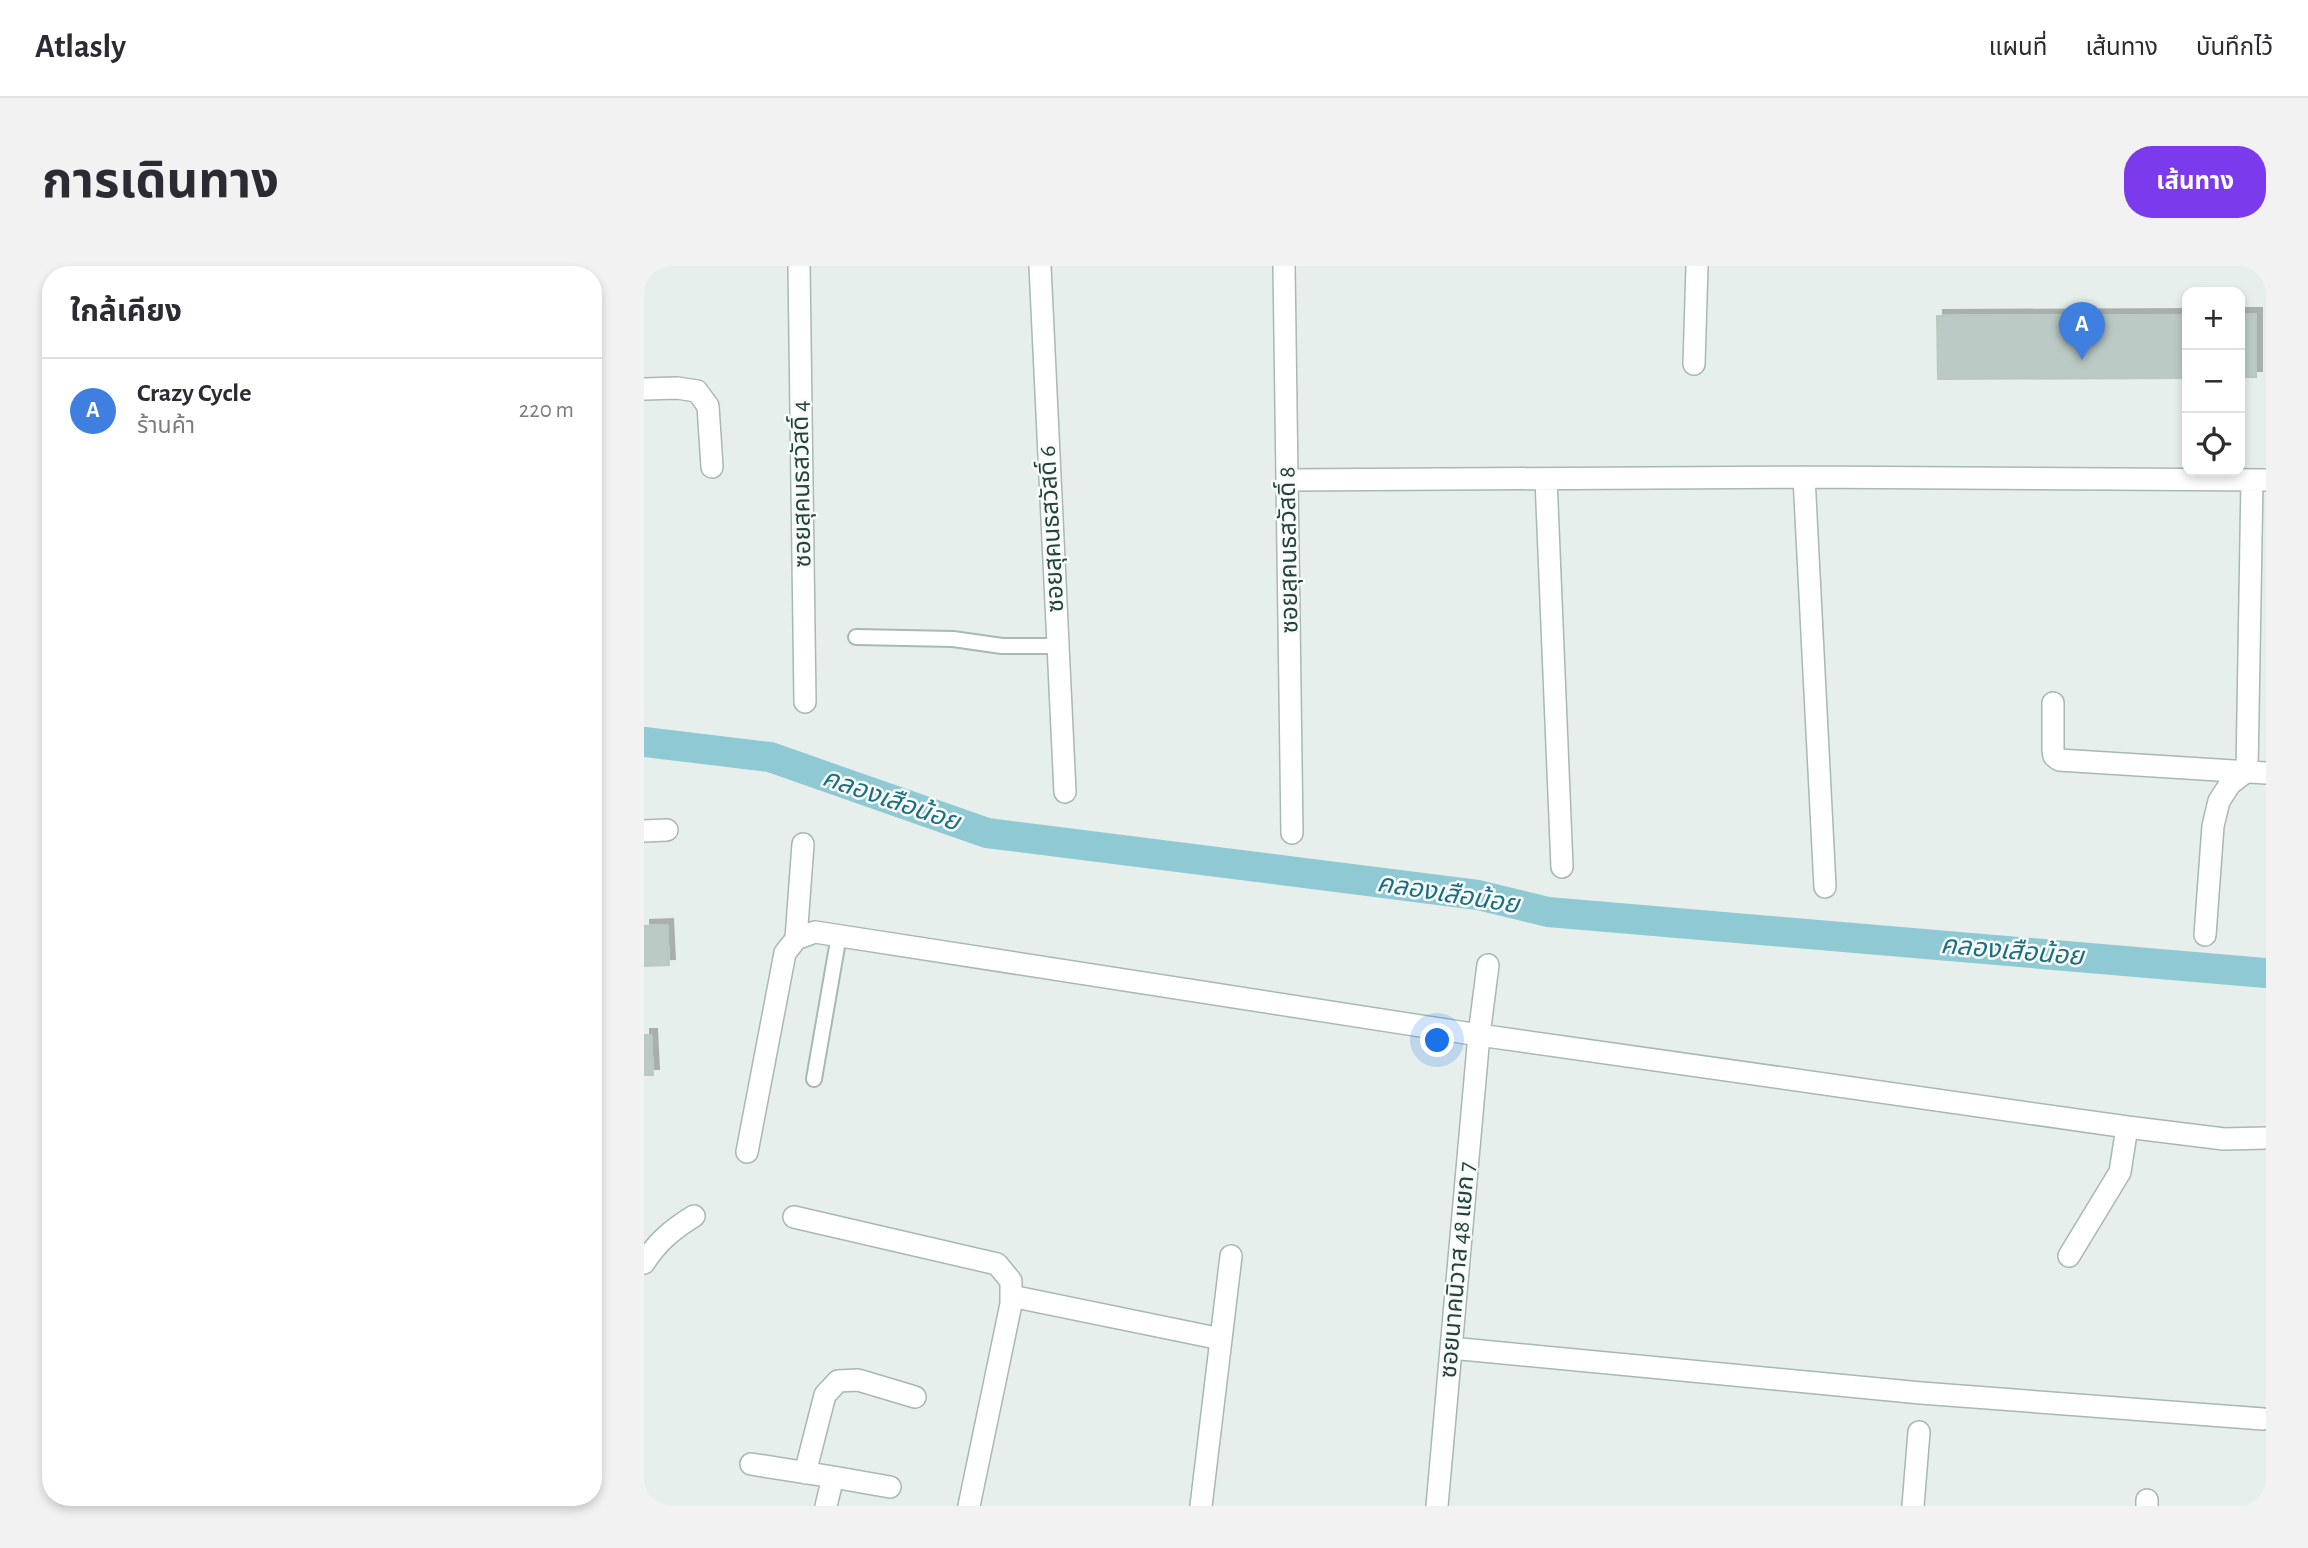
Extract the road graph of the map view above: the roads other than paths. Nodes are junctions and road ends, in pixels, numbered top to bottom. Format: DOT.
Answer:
graph roads {
  1 [pos="799,266"];
  2 [pos="1040,266"];
  3 [pos="1284,266"];
  4 [pos="1697,266"];
  5 [pos="1694,364"];
  6 [pos="644,389"];
  7 [pos="712,467"];
  8 [pos="1804,477"];
  9 [pos="1546,479"];
  10 [pos="1288,480"];
  11 [pos="2259,480"];
  12 [pos="856,637"];
  13 [pos="1058,646"];
  14 [pos="805,702"];
  15 [pos="2053,703"];
  16 [pos="2257,772"];
  17 [pos="1065,792"];
  18 [pos="667,830"];
  19 [pos="644,831"];
  20 [pos="1292,833"];
  21 [pos="803,844"];
  22 [pos="1562,867"];
  23 [pos="1825,887"];
  24 [pos="839,935"];
  25 [pos="2205,935"];
  26 [pos="796,939"];
  27 [pos="1489,965"];
  28 [pos="1479,1035"];
  29 [pos="814,1079"];
  30 [pos="2127,1127"];
  31 [pos="2266,1138"];
  32 [pos="747,1152"];
  33 [pos="694,1216"];
  34 [pos="794,1217"];
  35 [pos="1231,1256"];
  36 [pos="2069,1256"];
  37 [pos="644,1264"];
  38 [pos="1011,1296"];
  39 [pos="1221,1339"];
  40 [pos="1451,1348"];
  41 [pos="915,1397"];
  42 [pos="2263,1419"];
  43 [pos="1919,1432"];
  44 [pos="751,1464"];
  45 [pos="804,1473"];
  46 [pos="833,1477"];
  47 [pos="890,1487"];
  48 [pos="826,1506"];
  49 [pos="968,1506"];
  50 [pos="1201,1506"];
  51 [pos="1437,1506"];
  52 [pos="1913,1506"];
  1 -- 14 [label="street, ซอยสุคนธสวัสดิ์ 4"];
  2 -- 13 [label="street, ซอยสุคนธสวัสดิ์ 6"];
  3 -- 10 [label="street, ซอยสุคนธสวัสดิ์ 8"];
  4 -- 5 [label="street"];
  6 -- 7 [label="street"];
  8 -- 9 [label="street"];
  8 -- 11 [label="street"];
  8 -- 23 [label="street"];
  9 -- 10 [label="street"];
  9 -- 22 [label="street"];
  10 -- 20 [label="street, ซอยสุคนธสวัสดิ์ 8"];
  11 -- 16 [label="street"];
  12 -- 13 [label="lane"];
  13 -- 17 [label="street, ซอยสุคนธสวัสดิ์ 6"];
  15 -- 16 [label="street"];
  16 -- 25 [label="street"];
  18 -- 19 [label="street"];
  21 -- 26 [label="street"];
  24 -- 26 [label="street"];
  24 -- 28 [label="street"];
  24 -- 29 [label="lane"];
  26 -- 32 [label="street"];
  27 -- 28 [label="street, ซอยนาคนิวาส 48 แยก 7"];
  28 -- 30 [label="street"];
  28 -- 40 [label="street, ซอยนาคนิวาส 48 แยก 7"];
  30 -- 31 [label="street"];
  30 -- 36 [label="street"];
  33 -- 37 [label="street"];
  34 -- 38 [label="street"];
  35 -- 39 [label="street"];
  38 -- 39 [label="street"];
  38 -- 49 [label="street"];
  39 -- 50 [label="street"];
  40 -- 42 [label="street"];
  40 -- 51 [label="street, ซอยนาคนิวาส 48 แยก 7"];
  41 -- 45 [label="street"];
  43 -- 52 [label="street"];
  44 -- 45 [label="street"];
  45 -- 46 [label="street"];
  46 -- 47 [label="street"];
  46 -- 48 [label="street"];
}
